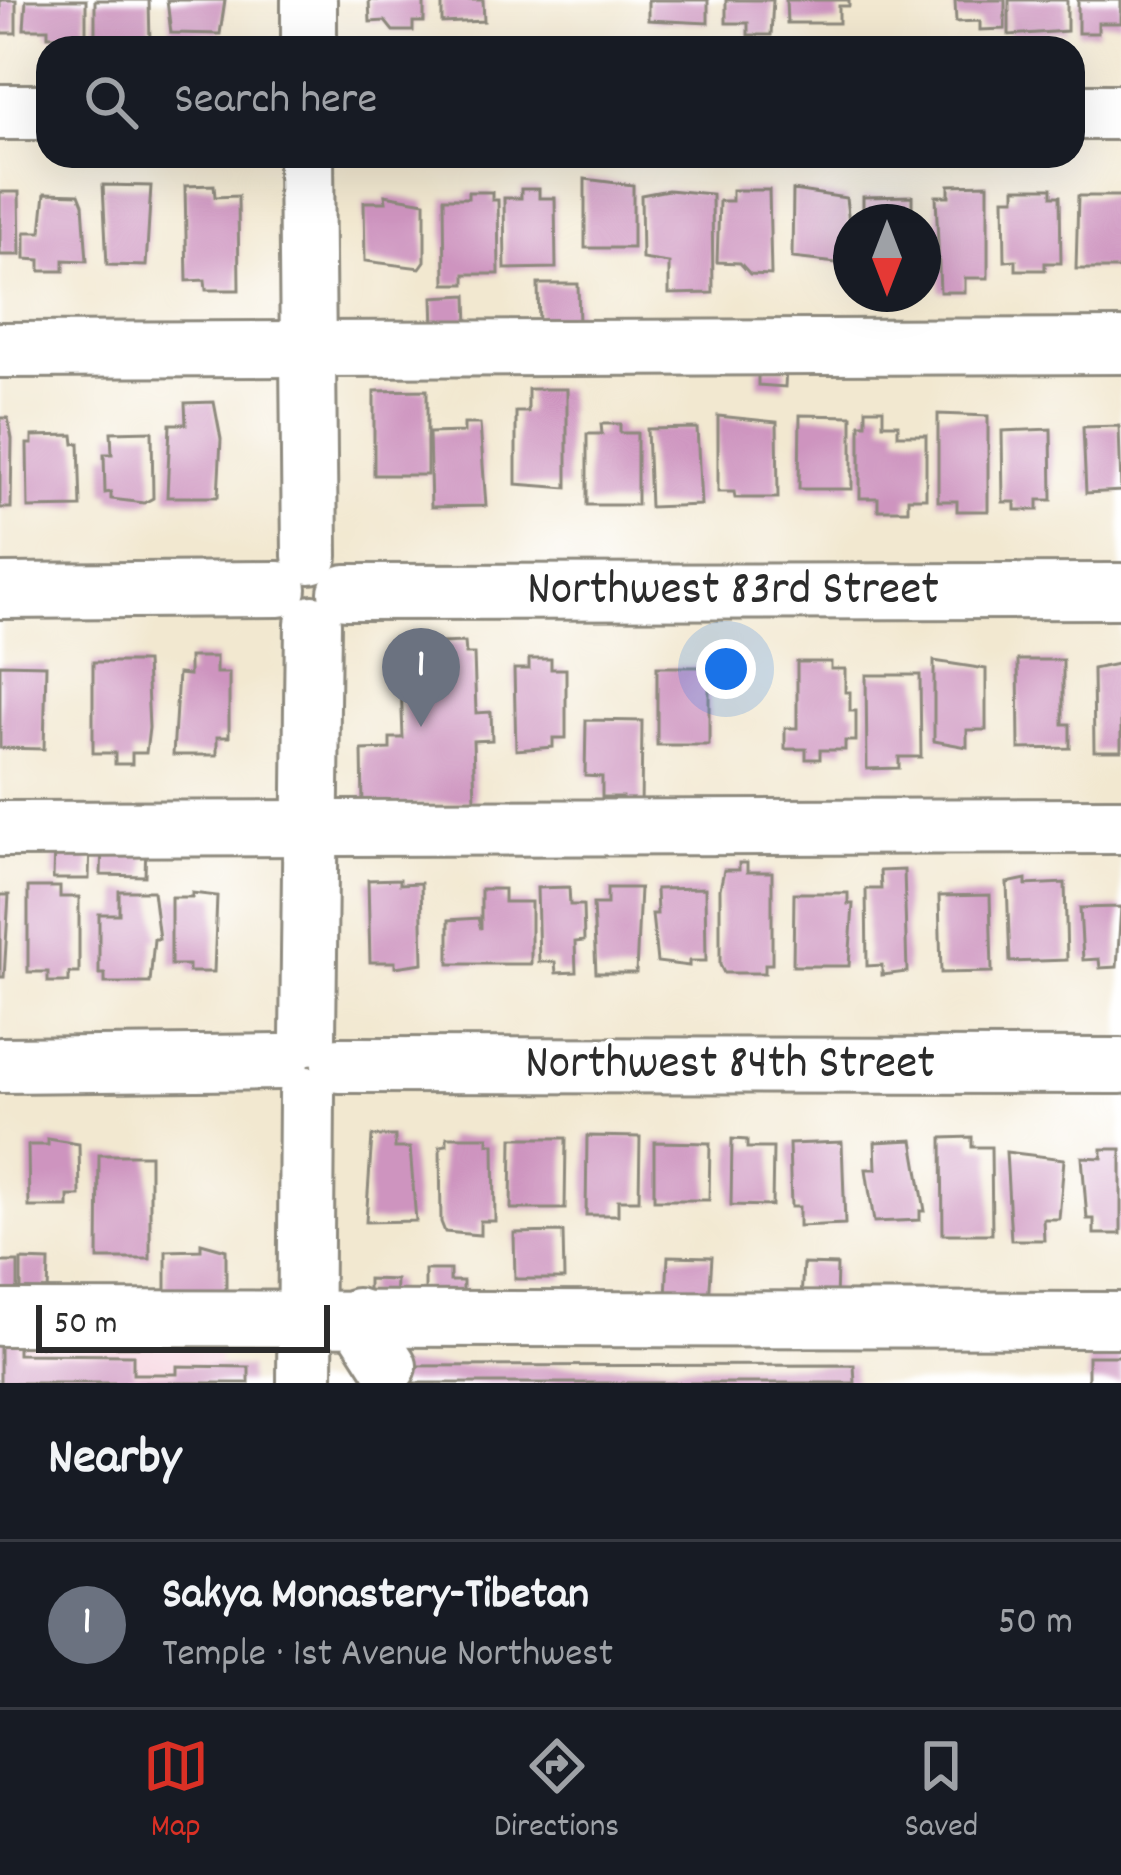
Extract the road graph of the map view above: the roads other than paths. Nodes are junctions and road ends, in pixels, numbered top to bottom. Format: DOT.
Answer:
graph roads {
  1 [pos="309,0"];
  2 [pos="308,36"];
  3 [pos="0,112"];
  4 [pos="36,112"];
  5 [pos="1085,112"];
  6 [pos="1121,112"];
  7 [pos="306,168"];
  8 [pos="1121,346"];
  9 [pos="306,349"];
  10 [pos="0,350"];
  11 [pos="312,590"];
  12 [pos="0,591"];
  13 [pos="1121,591"];
  14 [pos="1121,826"];
  15 [pos="308,827"];
  16 [pos="0,829"];
  17 [pos="0,1065"];
  18 [pos="309,1065"];
  19 [pos="1121,1066"];
  20 [pos="331,1316"];
  21 [pos="0,1318"];
  22 [pos="1121,1320"];
  23 [pos="389,1366"];
  24 [pos="305,1383"];
  1 -- 2 [label="street"];
  3 -- 4 [label="street"];
  5 -- 6 [label="street"];
  7 -- 9 [label="street"];
  8 -- 9 [label="street"];
  9 -- 10 [label="street"];
  9 -- 11 [label="street"];
  11 -- 12 [label="street, Northwest 83rd Street"];
  11 -- 13 [label="street, Northwest 83rd Street"];
  11 -- 15 [label="street"];
  14 -- 15 [label="street"];
  15 -- 16 [label="street"];
  15 -- 18 [label="street"];
  17 -- 18 [label="street, Northwest 84th Street"];
  18 -- 19 [label="street, Northwest 84th Street"];
  18 -- 20 [label="street"];
  20 -- 21 [label="street"];
  20 -- 22 [label="street"];
  20 -- 23 [label="street"];
  20 -- 24 [label="street"];
}
